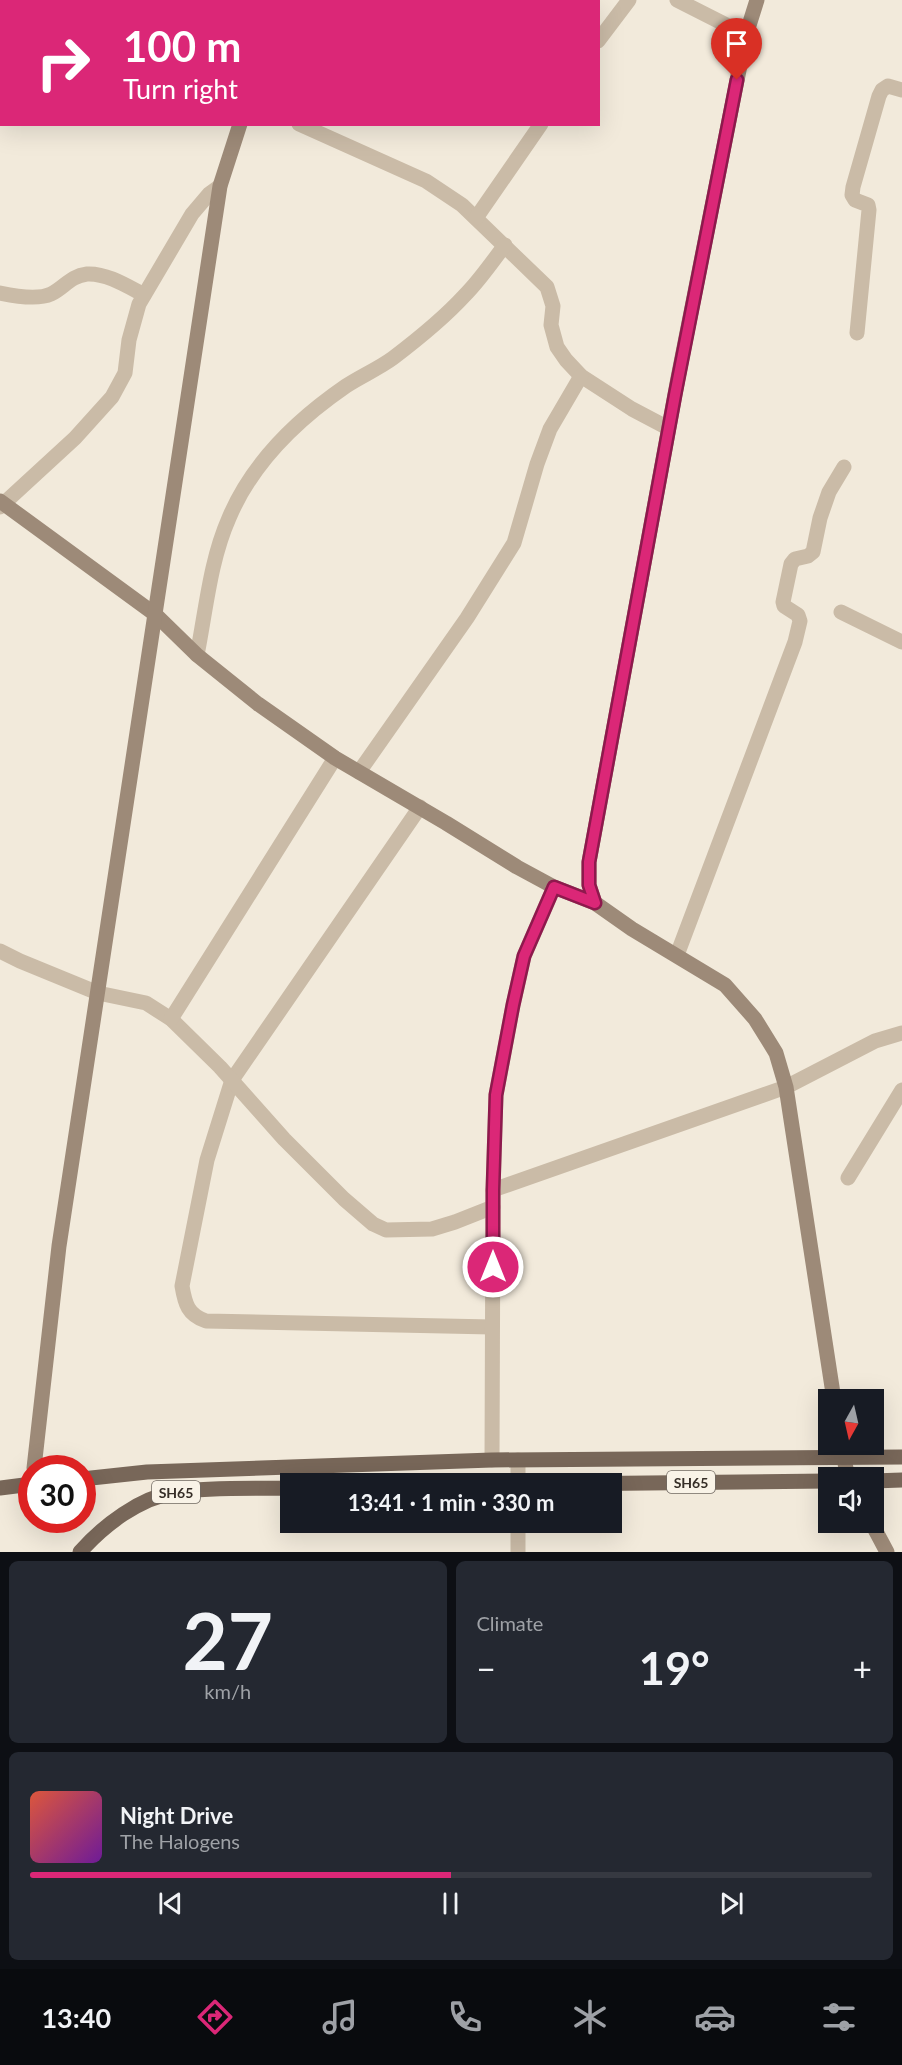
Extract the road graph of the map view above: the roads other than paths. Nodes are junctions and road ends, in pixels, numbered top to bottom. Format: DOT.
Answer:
graph roads {
  1 [pos="629,0"];
  2 [pos="677,0"];
  3 [pos="757,0"];
  4 [pos="746,35"];
  5 [pos="600,38"];
  6 [pos="902,90"];
  7 [pos="239,126"];
  8 [pos="303,126"];
  9 [pos="540,126"];
  10 [pos="220,186"];
  11 [pos="476,218"];
  12 [pos="505,245"];
  13 [pos="0,294"];
  14 [pos="144,295"];
  15 [pos="857,333"];
  16 [pos="581,376"];
  17 [pos="668,428"];
  18 [pos="844,467"];
  19 [pos="1,504"];
  20 [pos="841,612"];
  21 [pos="156,615"];
  22 [pos="902,642"];
  23 [pos="197,656"];
  24 [pos="335,758"];
  25 [pos="359,772"];
  26 [pos="420,807"];
  27 [pos="554,887"];
  28 [pos="595,903"];
  29 [pos="0,951"];
  30 [pos="677,955"];
  31 [pos="98,993"];
  32 [pos="171,1019"];
  33 [pos="902,1033"];
  34 [pos="232,1080"];
  35 [pos="786,1087"];
  36 [pos="902,1090"];
  37 [pos="848,1178"];
  38 [pos="493,1190"];
  39 [pos="493,1207"];
  40 [pos="492,1327"];
  41 [pos="832,1389"];
  42 [pos="818,1452"];
  43 [pos="35,1455"];
  44 [pos="882,1455"];
  45 [pos="902,1457"];
  46 [pos="492,1460"];
  47 [pos="518,1460"];
  48 [pos="518,1473"];
  49 [pos="96,1477"];
  50 [pos="902,1480"];
  51 [pos="818,1481"];
  52 [pos="884,1481"];
  53 [pos="622,1483"];
  54 [pos="18,1486"];
  55 [pos="0,1488"];
  56 [pos="280,1488"];
  57 [pos="518,1533"];
  58 [pos="877,1533"];
  59 [pos="80,1552"];
  60 [pos="518,1552"];
  61 [pos="887,1552"];
  1 -- 5 [label="street"];
  2 -- 4 [label="street"];
  3 -- 4 [label="street"];
  4 -- 17 [label="street"];
  6 -- 15 [label="street"];
  7 -- 10 [label="street"];
  8 -- 11 [label="street"];
  9 -- 11 [label="street"];
  10 -- 14 [label="street"];
  10 -- 21 [label="street"];
  11 -- 12 [label="street"];
  12 -- 16 [label="street"];
  12 -- 23 [label="street"];
  13 -- 14 [label="street"];
  14 -- 19 [label="street"];
  16 -- 17 [label="street"];
  16 -- 25 [label="street"];
  17 -- 28 [label="street"];
  18 -- 30 [label="street"];
  19 -- 21 [label="street"];
  20 -- 22 [label="street"];
  21 -- 23 [label="street"];
  21 -- 31 [label="street"];
  23 -- 24 [label="street"];
  24 -- 25 [label="street"];
  24 -- 32 [label="street"];
  25 -- 26 [label="street"];
  26 -- 27 [label="street"];
  26 -- 34 [label="street"];
  27 -- 28 [label="street"];
  27 -- 38 [label="street"];
  28 -- 30 [label="street"];
  29 -- 31 [label="street"];
  30 -- 35 [label="street"];
  31 -- 32 [label="street"];
  31 -- 43 [label="street"];
  32 -- 34 [label="street"];
  33 -- 35 [label="street"];
  34 -- 39 [label="street"];
  34 -- 40 [label="street"];
  35 -- 38 [label="street"];
  35 -- 41 [label="street"];
  36 -- 37 [label="street"];
  38 -- 39 [label="street"];
  39 -- 40 [label="street"];
  40 -- 46 [label="street"];
  42 -- 47 [label="main road, SH65"];
  44 -- 45 [label="main road, SH65"];
  46 -- 47 [label="main road, SH65"];
  46 -- 49 [label="main road, SH65"];
  47 -- 48 [label="street"];
  50 -- 52 [label="main road"];
  51 -- 53 [label="main road, SH65"];
  54 -- 55 [label="main road"];
  56 -- 59 [label="main road, SH65"];
  57 -- 60 [label="street"];
  58 -- 61 [label="street"];
}
